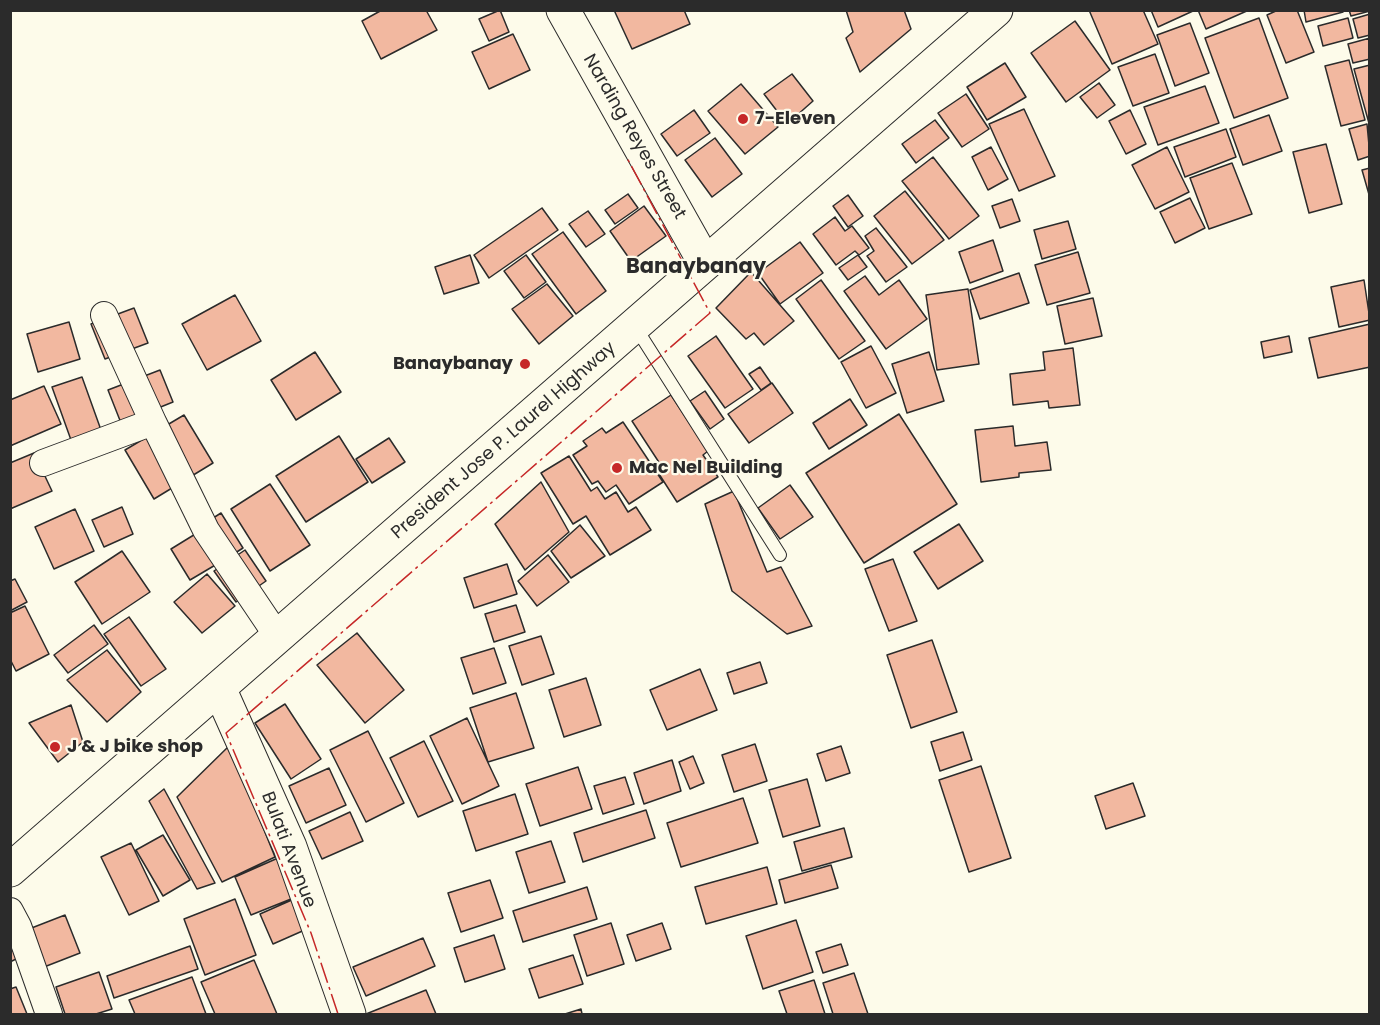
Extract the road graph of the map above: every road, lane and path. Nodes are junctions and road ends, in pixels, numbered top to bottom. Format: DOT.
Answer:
graph roads {
  1 [pos="563,10"];
  2 [pos="996,10"];
  3 [pos="705,263"];
  4 [pos="104,315"];
  5 [pos="635,327"];
  6 [pos="153,422"];
  7 [pos="43,464"];
  8 [pos="780,555"];
  9 [pos="278,638"];
  10 [pos="219,688"];
  11 [pos="10,870"];
  12 [pos="10,911"];
  13 [pos="49,1014"];
  14 [pos="349,1014"];
  1 -- 3 [label="main road, Narding Reyes Street"];
  2 -- 3 [label="main road, President Jose P. Laurel Highway"];
  3 -- 5 [label="main road, President Jose P. Laurel Highway"];
  4 -- 6 [label="street"];
  5 -- 8 [label="lane"];
  5 -- 9 [label="main road, President Jose P. Laurel Highway"];
  6 -- 7 [label="street"];
  6 -- 9 [label="street"];
  9 -- 10 [label="main road, President Jose P. Laurel Highway"];
  10 -- 11 [label="main road, President Jose P. Laurel Highway"];
  10 -- 14 [label="main road, Bulati Avenue"];
  12 -- 13 [label="street"];
}
